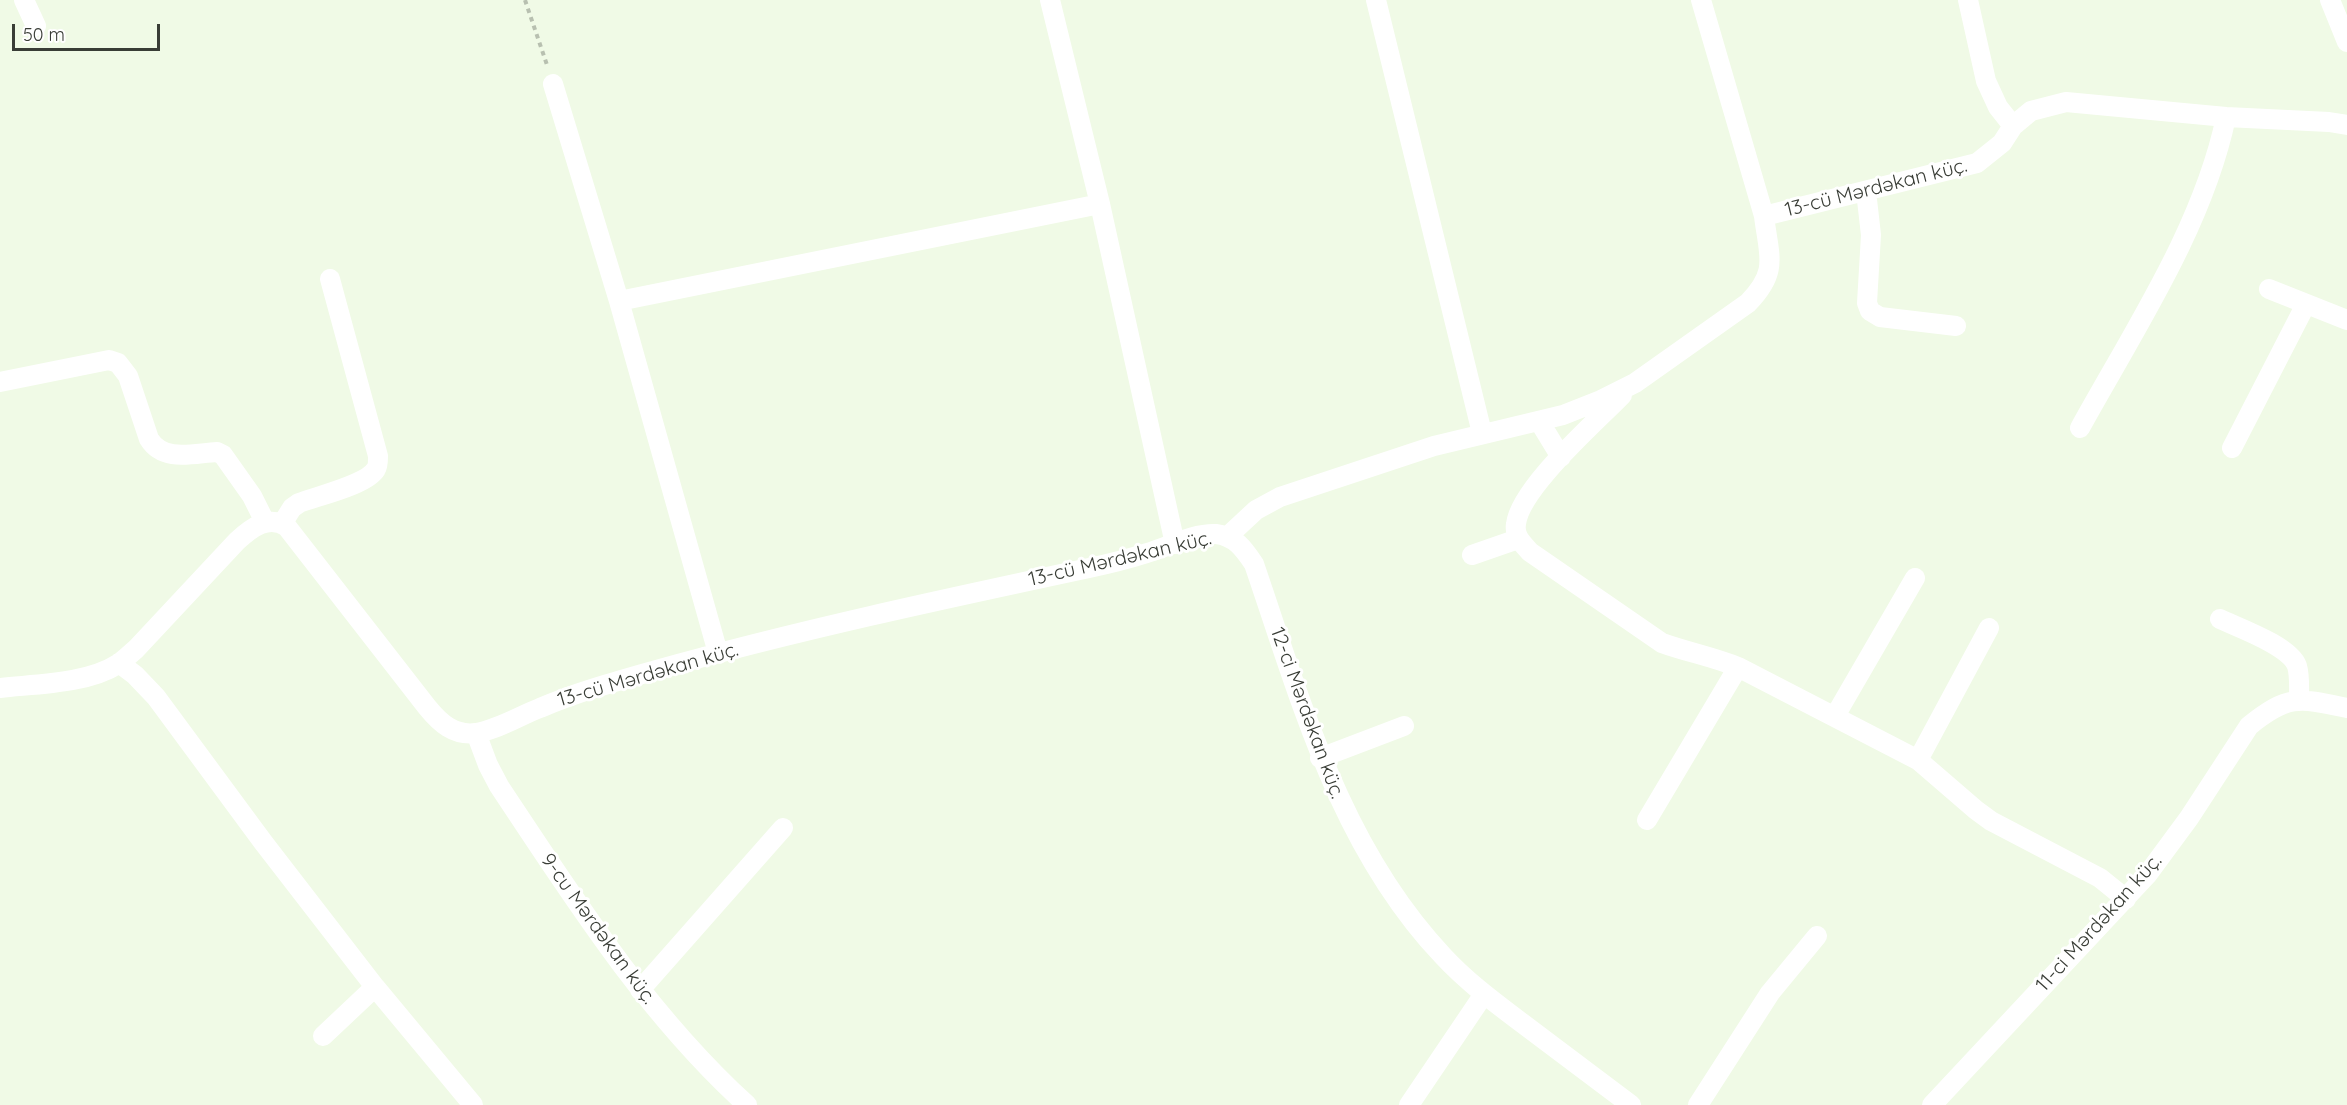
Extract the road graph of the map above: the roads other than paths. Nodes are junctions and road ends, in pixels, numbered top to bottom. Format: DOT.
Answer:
graph roads {
  1 [pos="24,0"];
  2 [pos="1050,0"];
  3 [pos="1376,0"];
  4 [pos="1701,0"];
  5 [pos="1968,0"];
  6 [pos="2330,0"];
  7 [pos="36,26"];
  8 [pos="2347,42"];
  9 [pos="553,84"];
  10 [pos="2226,117"];
  11 [pos="2347,125"];
  12 [pos="2013,126"];
  13 [pos="1866,191"];
  14 [pos="1100,204"];
  15 [pos="1764,216"];
  16 [pos="330,279"];
  17 [pos="2269,289"];
  18 [pos="619,301"];
  19 [pos="2306,304"];
  20 [pos="2347,320"];
  21 [pos="1956,326"];
  22 [pos="0,382"];
  23 [pos="1635,383"];
  24 [pos="1539,421"];
  25 [pos="2080,428"];
  26 [pos="1482,433"];
  27 [pos="2232,448"];
  28 [pos="1561,457"];
  29 [pos="274,523"];
  30 [pos="1228,536"];
  31 [pos="1518,539"];
  32 [pos="1175,544"];
  33 [pos="1472,555"];
  34 [pos="1915,578"];
  35 [pos="2220,619"];
  36 [pos="1989,628"];
  37 [pos="717,653"];
  38 [pos="119,663"];
  39 [pos="1738,667"];
  40 [pos="0,688"];
  41 [pos="2299,699"];
  42 [pos="2347,708"];
  43 [pos="1835,717"];
  44 [pos="1404,726"];
  45 [pos="476,733"];
  46 [pos="1320,758"];
  47 [pos="1918,760"];
  48 [pos="1647,820"];
  49 [pos="783,828"];
  50 [pos="2126,899"];
  51 [pos="1817,936"];
  52 [pos="375,987"];
  53 [pos="640,990"];
  54 [pos="1484,994"];
  55 [pos="323,1036"];
  56 [pos="473,1105"];
  57 [pos="747,1105"];
  58 [pos="1409,1105"];
  59 [pos="1631,1105"];
  60 [pos="1698,1105"];
  61 [pos="1932,1105"];
  1 -- 7 [label="street"];
  2 -- 14 [label="street"];
  3 -- 26 [label="street"];
  4 -- 15 [label="street"];
  5 -- 12 [label="street"];
  6 -- 8 [label="street"];
  9 -- 18 [label="street"];
  10 -- 11 [label="street, 13-cü Mərdəkan küç."];
  10 -- 12 [label="street, 13-cü Mərdəkan küç."];
  10 -- 25 [label="street"];
  12 -- 13 [label="street, 13-cü Mərdəkan küç."];
  13 -- 15 [label="street, 13-cü Mərdəkan küç."];
  13 -- 21 [label="street"];
  14 -- 18 [label="street"];
  14 -- 32 [label="street"];
  15 -- 23 [label="street, 13-cü Mərdəkan küç."];
  16 -- 29 [label="street"];
  17 -- 19 [label="street"];
  18 -- 37 [label="street"];
  19 -- 20 [label="street"];
  19 -- 27 [label="street"];
  22 -- 29 [label="street"];
  23 -- 24 [label="street, 13-cü Mərdəkan küç."];
  23 -- 28 [label="street"];
  24 -- 26 [label="street, 13-cü Mərdəkan küç."];
  24 -- 28 [label="street"];
  26 -- 30 [label="street, 13-cü Mərdəkan küç."];
  28 -- 31 [label="street"];
  29 -- 38 [label="street"];
  29 -- 45 [label="street"];
  30 -- 32 [label="street, 13-cü Mərdəkan küç."];
  30 -- 46 [label="street, 12-ci Mərdəkan küç."];
  31 -- 33 [label="street"];
  31 -- 39 [label="street"];
  32 -- 37 [label="street, 13-cü Mərdəkan küç."];
  34 -- 43 [label="street"];
  35 -- 41 [label="street"];
  36 -- 47 [label="street"];
  37 -- 45 [label="street, 13-cü Mərdəkan küç."];
  38 -- 40 [label="street"];
  38 -- 52 [label="street"];
  39 -- 43 [label="street"];
  39 -- 48 [label="street"];
  41 -- 42 [label="street"];
  41 -- 50 [label="street, 11-ci Mərdəkan küç."];
  43 -- 47 [label="street"];
  44 -- 46 [label="street"];
  45 -- 53 [label="street, 9-cu Mərdəkan küç."];
  46 -- 54 [label="street, 12-ci Mərdəkan küç."];
  47 -- 50 [label="street"];
  49 -- 53 [label="street"];
  50 -- 61 [label="street, 11-ci Mərdəkan küç."];
  51 -- 60 [label="street"];
  52 -- 55 [label="street"];
  52 -- 56 [label="street"];
  53 -- 57 [label="street, 9-cu Mərdəkan küç."];
  54 -- 58 [label="street"];
  54 -- 59 [label="street, 12-ci Mərdəkan küç."];
}
